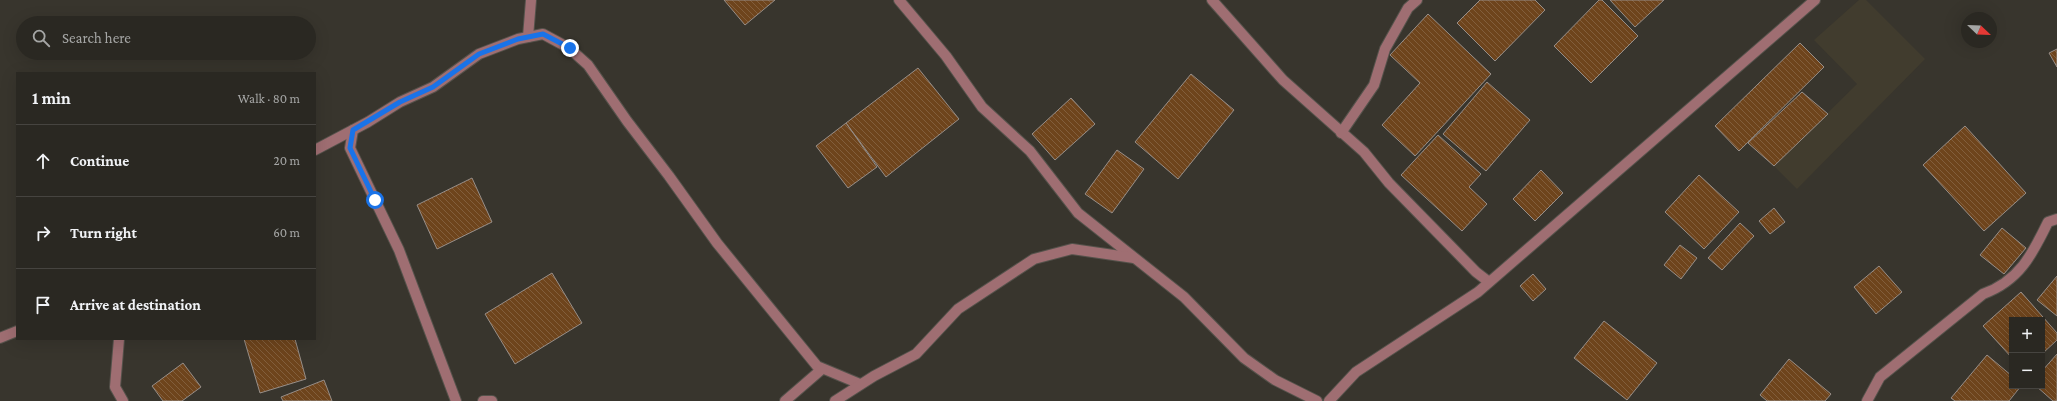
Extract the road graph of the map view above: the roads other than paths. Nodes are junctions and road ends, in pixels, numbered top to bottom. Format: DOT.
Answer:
graph roads {
  1 [pos="531,0"];
  2 [pos="899,0"];
  3 [pos="1212,0"];
  4 [pos="1417,0"];
  5 [pos="1814,0"];
  6 [pos="528,37"];
  7 [pos="353,130"];
  8 [pos="1341,133"];
  9 [pos="316,149"];
  10 [pos="2057,219"];
  11 [pos="1134,258"];
  12 [pos="1489,282"];
  13 [pos="16,331"];
  14 [pos="0,338"];
  15 [pos="119,340"];
  16 [pos="822,369"];
  17 [pos="860,384"];
  18 [pos="123,401"];
  19 [pos="456,401"];
  20 [pos="483,401"];
  21 [pos="492,401"];
  22 [pos="785,401"];
  23 [pos="835,401"];
  24 [pos="1317,401"];
  25 [pos="1329,401"];
  26 [pos="1867,401"];
  1 -- 6 [label="street"];
  2 -- 11 [label="street"];
  3 -- 8 [label="street"];
  4 -- 8 [label="street"];
  5 -- 12 [label="street"];
  6 -- 7 [label="street"];
  6 -- 16 [label="street"];
  7 -- 9 [label="street"];
  7 -- 19 [label="street"];
  8 -- 12 [label="street"];
  10 -- 26 [label="street"];
  11 -- 17 [label="street"];
  11 -- 24 [label="street"];
  12 -- 25 [label="street"];
  13 -- 14 [label="street"];
  15 -- 18 [label="street"];
  16 -- 17 [label="street"];
  16 -- 22 [label="street"];
  17 -- 23 [label="street"];
  20 -- 21 [label="street"];
}
